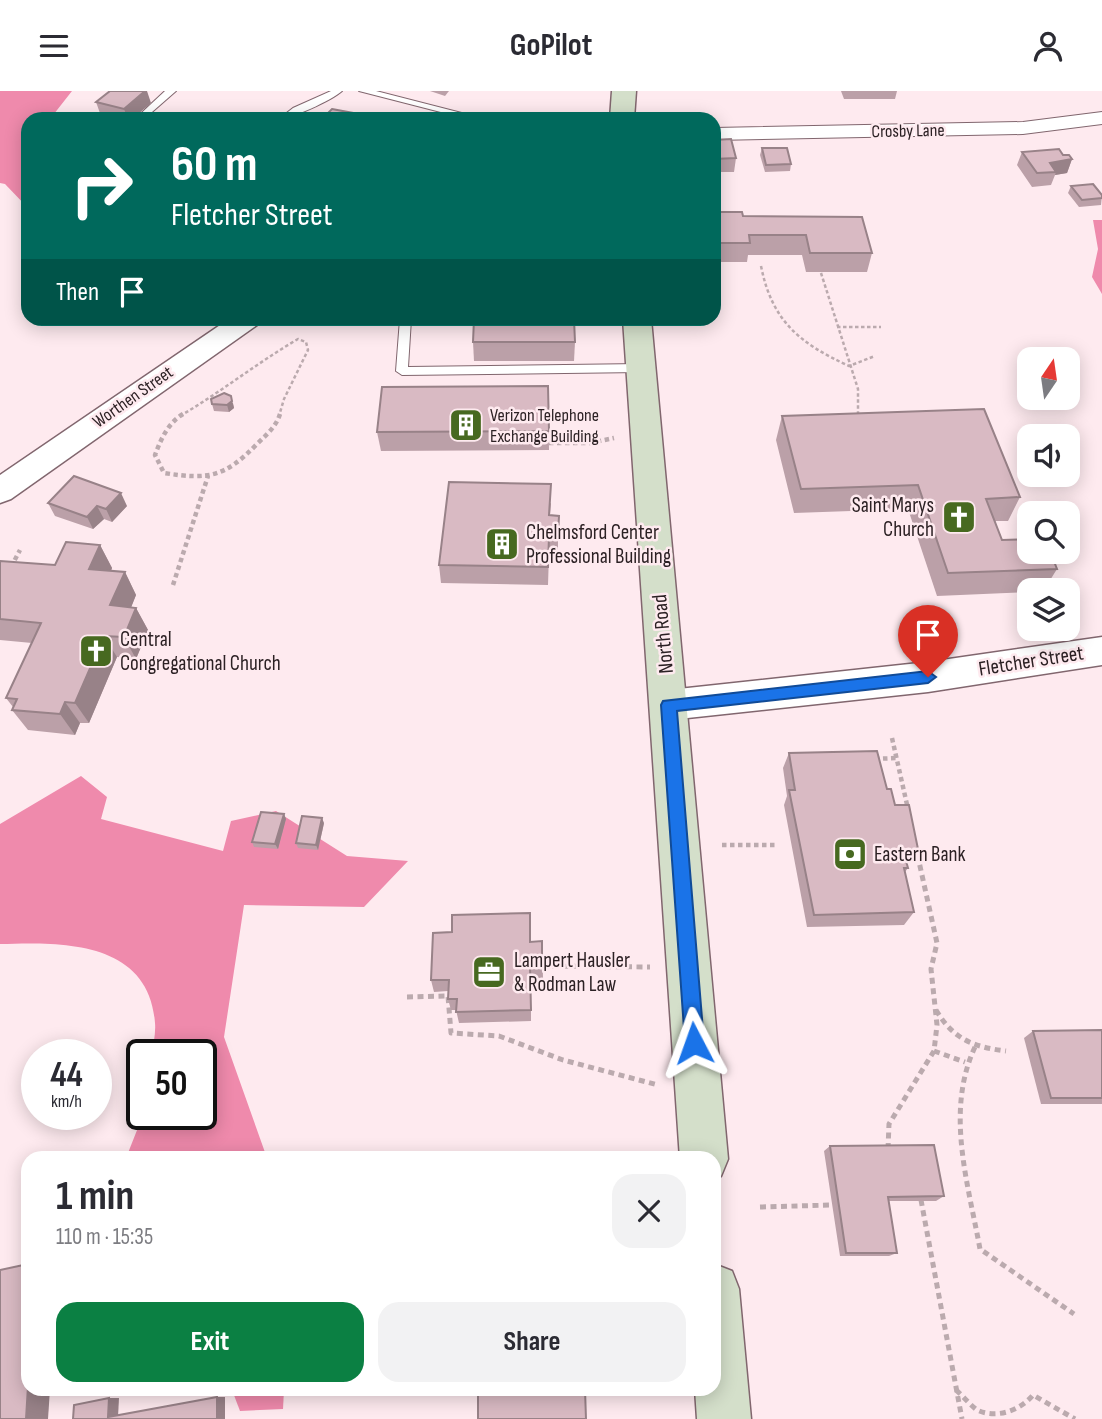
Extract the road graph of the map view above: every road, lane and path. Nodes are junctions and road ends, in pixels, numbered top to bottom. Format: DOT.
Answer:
graph roads {
  1 [pos="171,91"];
  2 [pos="337,91"];
  3 [pos="364,91"];
  4 [pos="624,91"];
  5 [pos="146,112"];
  6 [pos="289,112"];
  7 [pos="451,112"];
  8 [pos="622,112"];
  9 [pos="1102,118"];
  10 [pos="721,134"];
  11 [pos="761,266"];
  12 [pos="821,273"];
  13 [pos="237,326"];
  14 [pos="405,326"];
  15 [pos="638,326"];
  16 [pos="838,327"];
  17 [pos="881,327"];
  18 [pos="875,356"];
  19 [pos="849,366"];
  20 [pos="641,368"];
  21 [pos="858,414"];
  22 [pos="622,436"];
  23 [pos="549,443"];
  24 [pos="208,476"];
  25 [pos="7,483"];
  26 [pos="20,550"];
  27 [pos="8,572"];
  28 [pos="173,585"];
  29 [pos="1102,651"];
  30 [pos="669,705"];
  31 [pos="892,738"];
  32 [pos="896,758"];
  33 [pos="869,759"];
  34 [pos="910,819"];
  35 [pos="915,841"];
  36 [pos="722,845"];
  37 [pos="776,845"];
  38 [pos="542,966"];
  39 [pos="688,967"];
  40 [pos="407,996"];
  41 [pos="934,1007"];
  42 [pos="975,1047"];
  43 [pos="934,1051"];
  44 [pos="1006,1051"];
  45 [pos="965,1062"];
  46 [pos="698,1093"];
  47 [pos="703,1151"];
  48 [pos="888,1151"];
  49 [pos="920,1200"];
  50 [pos="832,1205"];
  51 [pos="760,1207"];
  52 [pos="1074,1314"];
  53 [pos="721,1380"];
  54 [pos="956,1389"];
  55 [pos="724,1419"];
  56 [pos="962,1419"];
  57 [pos="1075,1419"];
  1 -- 5 [label="lane"];
  2 -- 6 [label="lane"];
  3 -- 7 [label="lane"];
  4 -- 8 [label="main road"];
  9 -- 10 [label="street, Crosby Lane"];
  11 -- 19 [label="path"];
  12 -- 16 [label="path"];
  13 -- 25 [label="street, Worthen Street"];
  14 -- 20 [label="lane"];
  15 -- 20 [label="main road, North Road"];
  16 -- 17 [label="path"];
  16 -- 19 [label="path"];
  18 -- 19 [label="path"];
  19 -- 21 [label="path"];
  20 -- 30 [label="main road, North Road"];
  22 -- 23 [label="path"];
  24 -- 24 [label="path"];
  24 -- 28 [label="path"];
  26 -- 27 [label="path"];
  29 -- 30 [label="street, Fletcher Street"];
  30 -- 39 [label="main road, North Road"];
  31 -- 32 [label="path"];
  32 -- 33 [label="path"];
  32 -- 34 [label="path"];
  35 -- 41 [label="path"];
  36 -- 37 [label="path"];
  38 -- 39 [label="path"];
  39 -- 46 [label="main road, North Road"];
  40 -- 46 [label="path"];
  41 -- 42 [label="path"];
  41 -- 43 [label="path"];
  42 -- 44 [label="path"];
  42 -- 45 [label="path"];
  43 -- 45 [label="path"];
  43 -- 48 [label="path"];
  45 -- 52 [label="path"];
  46 -- 47 [label="main road, North Road"];
  49 -- 54 [label="path"];
  50 -- 51 [label="path"];
  53 -- 55 [label="main road"];
  54 -- 56 [label="path"];
  54 -- 57 [label="path"];
}
